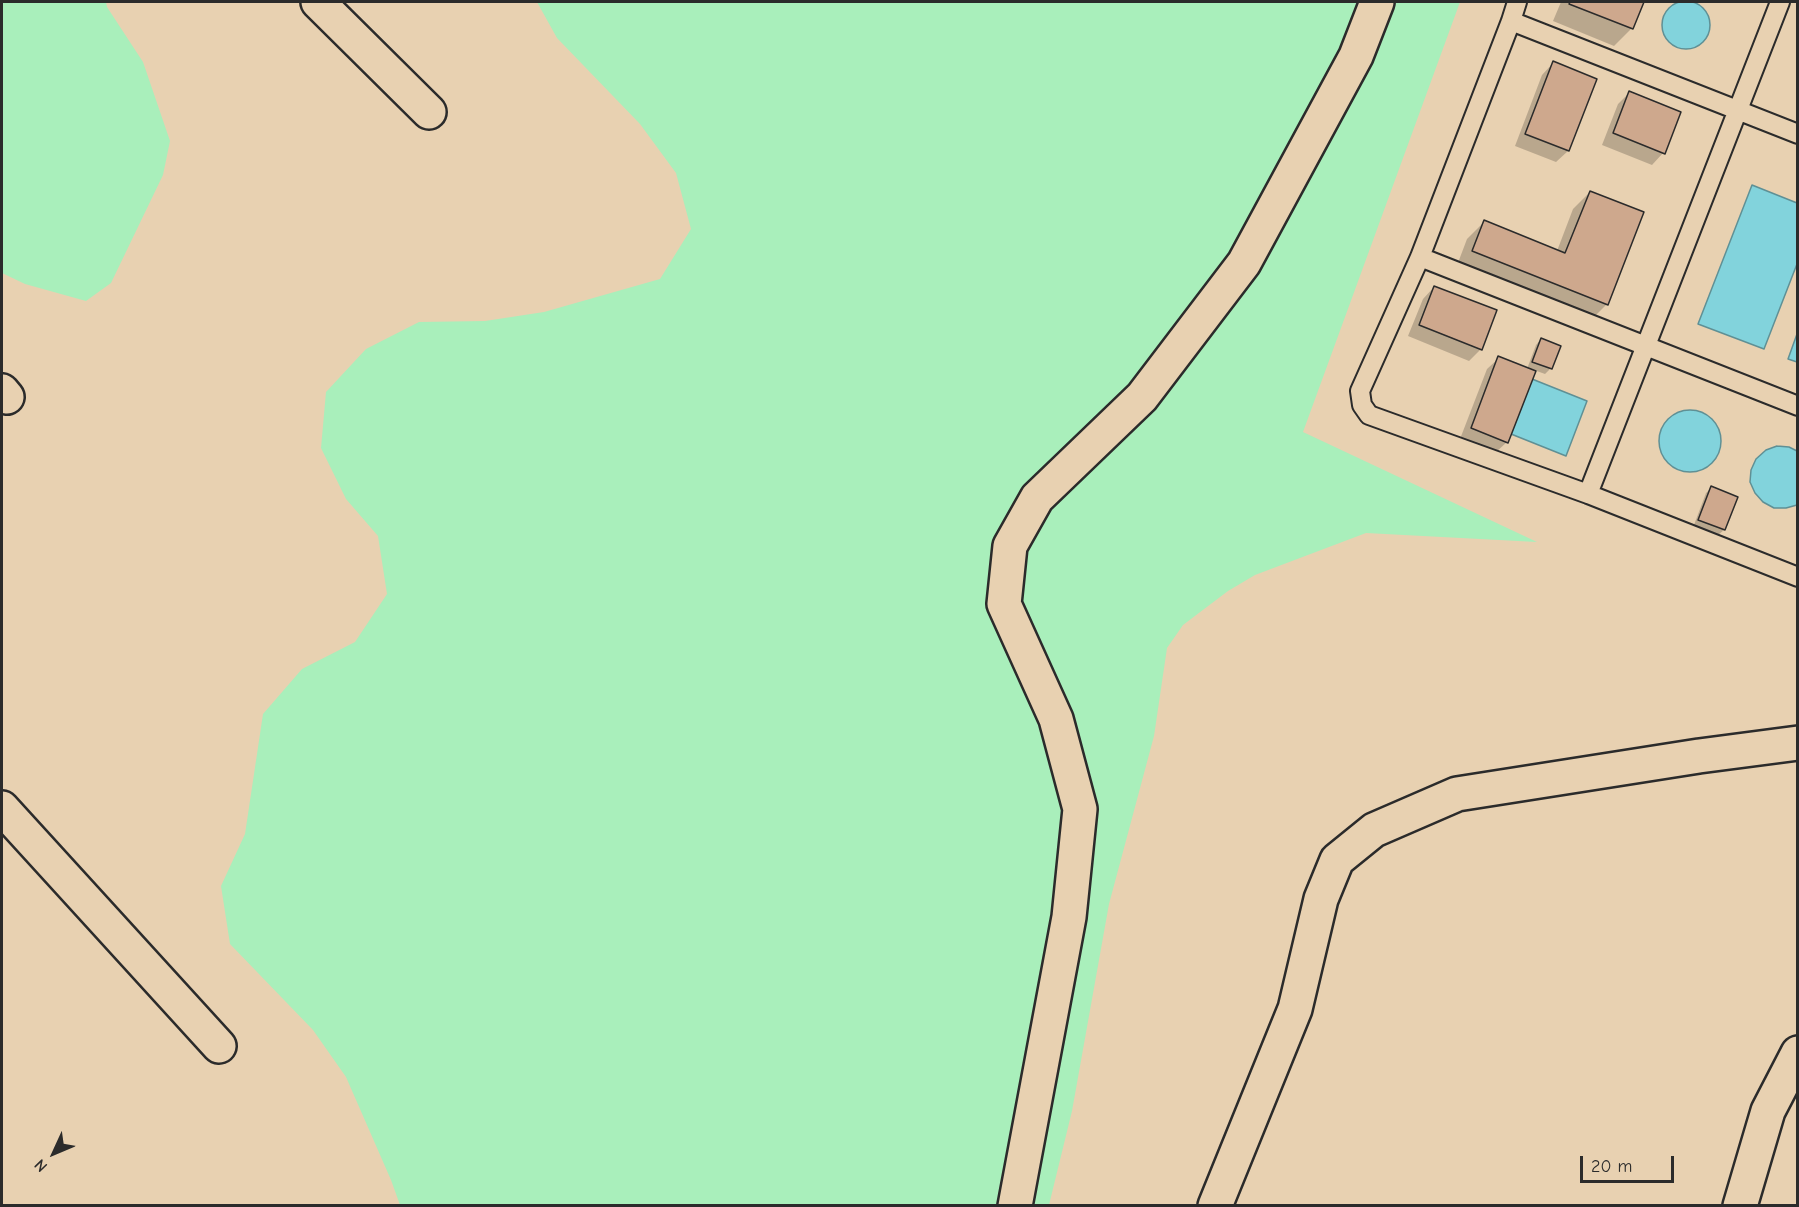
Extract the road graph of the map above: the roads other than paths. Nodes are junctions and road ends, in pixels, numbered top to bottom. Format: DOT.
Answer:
graph roads {
  1 [pos="318,2"];
  2 [pos="1377,2"];
  3 [pos="1517,2"];
  4 [pos="1780,2"];
  5 [pos="1511,21"];
  6 [pos="1738,111"];
  7 [pos="429,112"];
  8 [pos="1797,134"];
  9 [pos="1420,257"];
  10 [pos="1646,346"];
  11 [pos="1797,406"];
  12 [pos="1588,495"];
  13 [pos="1797,577"];
  14 [pos="1797,742"];
  15 [pos="2,808"];
  16 [pos="219,1046"];
  17 [pos="1797,1053"];
  18 [pos="1015,1206"];
  19 [pos="1215,1206"];
  20 [pos="1740,1206"];
  1 -- 7 [label="street"];
  2 -- 18 [label="street"];
  3 -- 5 [label="lane"];
  4 -- 6 [label="lane"];
  5 -- 6 [label="lane"];
  5 -- 9 [label="lane"];
  6 -- 8 [label="lane"];
  6 -- 10 [label="lane"];
  9 -- 10 [label="lane"];
  9 -- 12 [label="lane"];
  10 -- 11 [label="lane"];
  10 -- 12 [label="lane"];
  12 -- 13 [label="lane"];
  14 -- 19 [label="street"];
  15 -- 16 [label="street"];
  17 -- 20 [label="street"];
}
